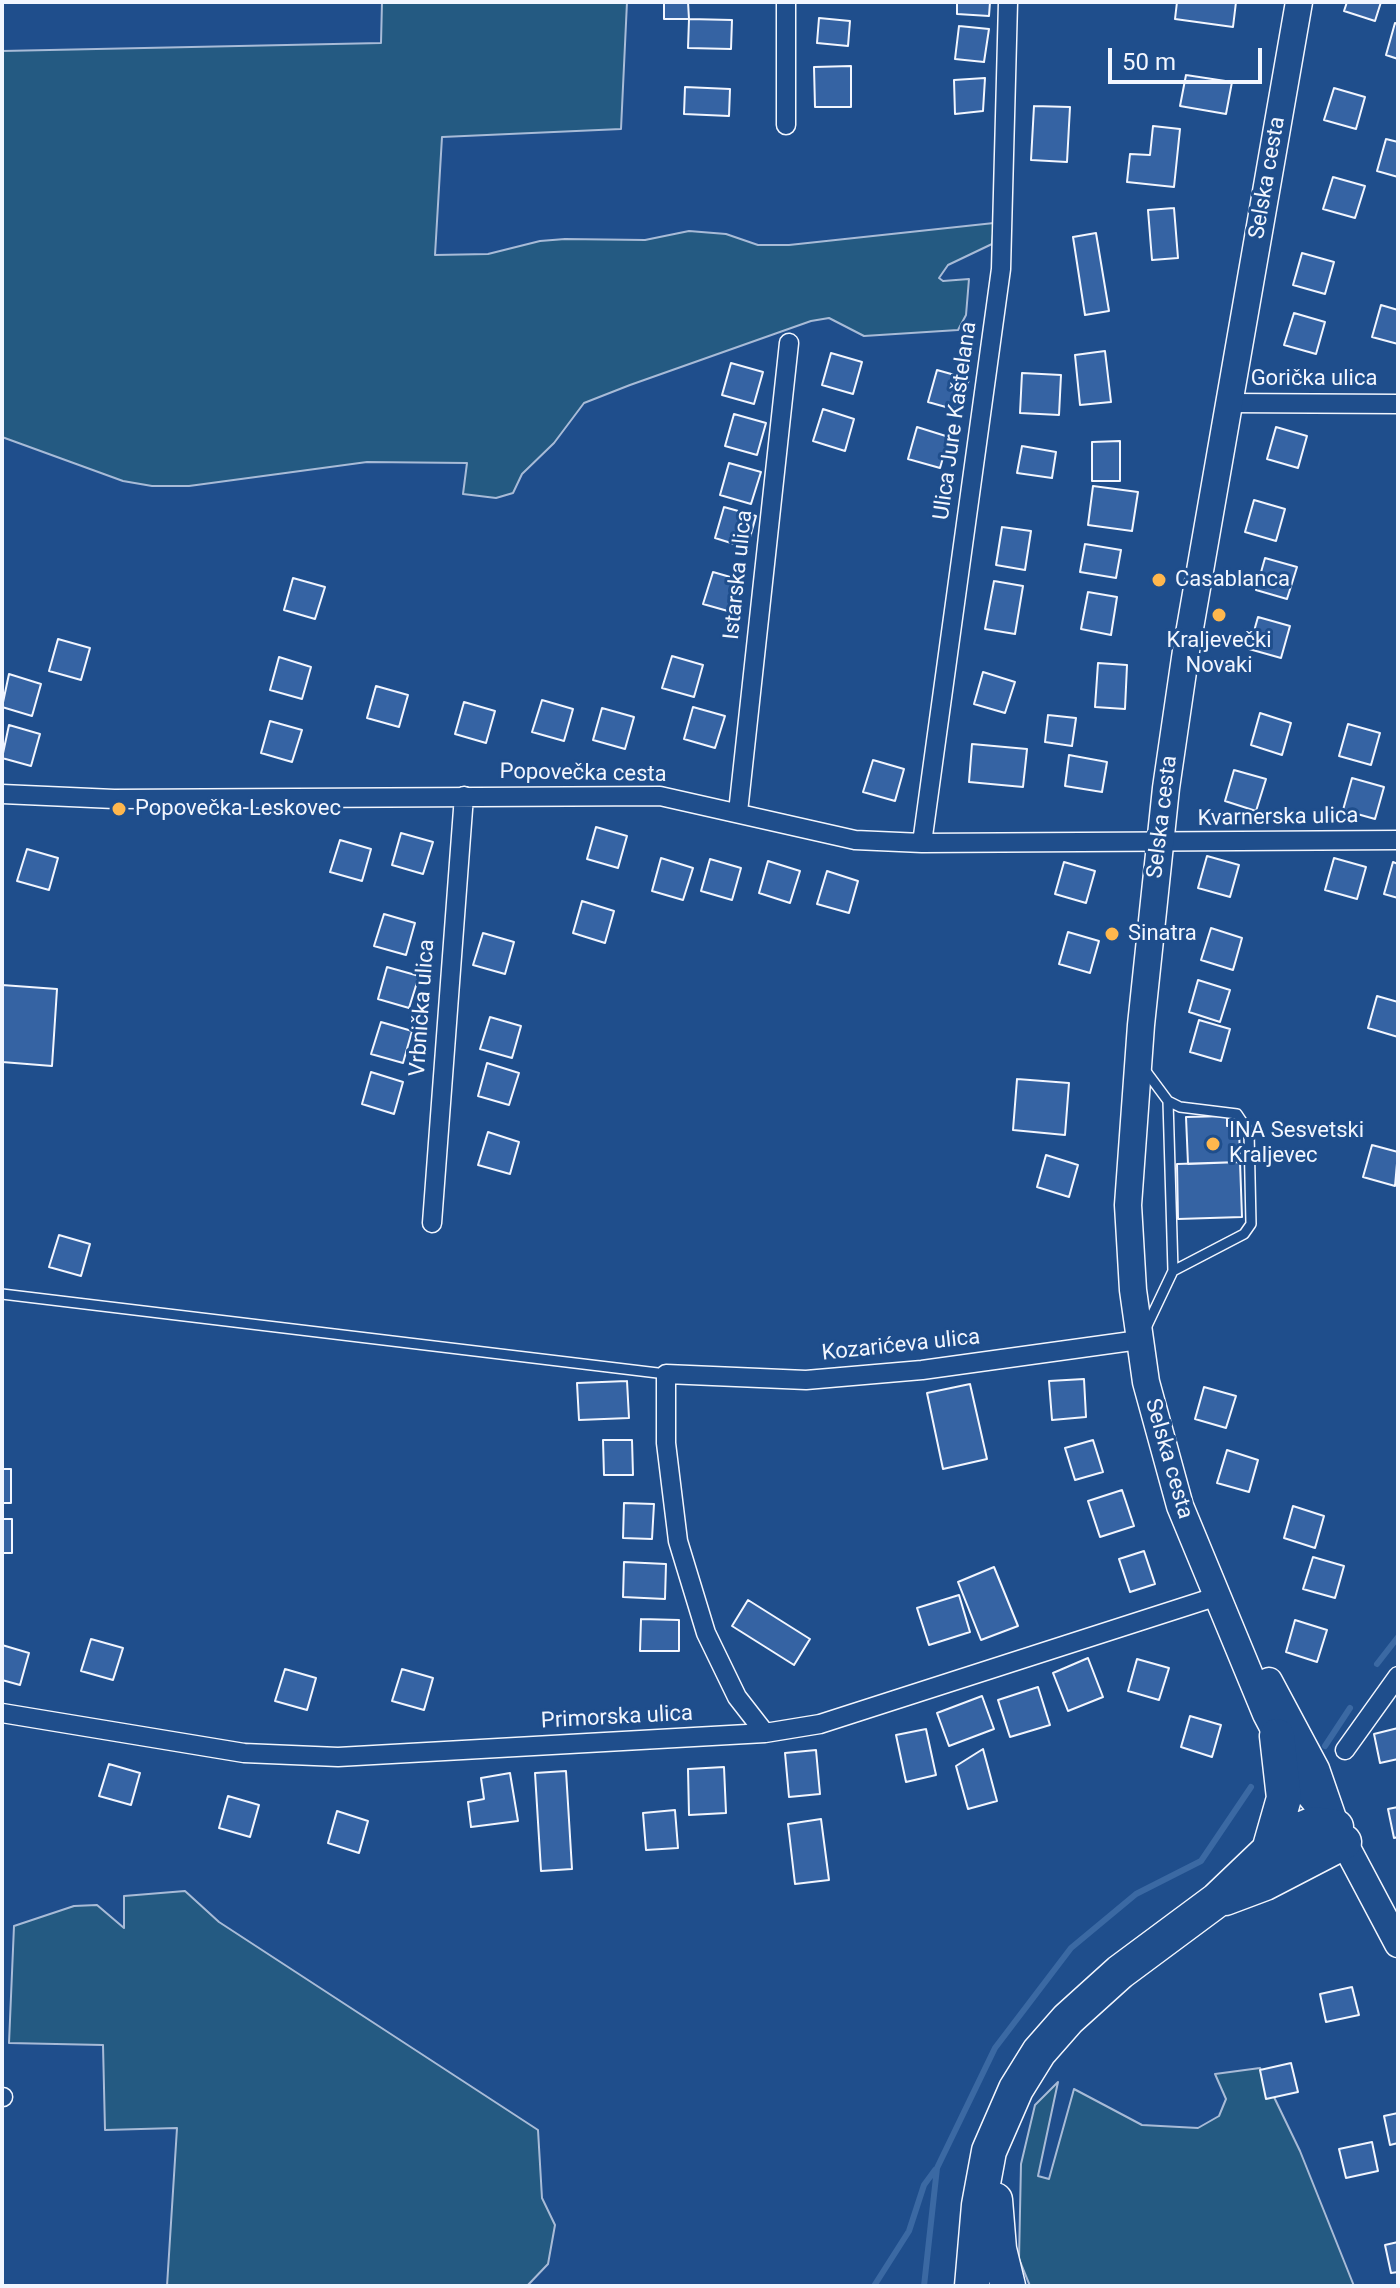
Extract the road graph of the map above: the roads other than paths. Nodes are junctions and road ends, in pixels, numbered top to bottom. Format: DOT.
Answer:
graph roads {
  1 [pos="786,2"];
  2 [pos="1008,2"];
  3 [pos="1299,2"];
  4 [pos="786,125"];
  5 [pos="789,343"];
  6 [pos="1229,403"];
  7 [pos="1398,404"];
  8 [pos="2,794"];
  9 [pos="464,796"];
  10 [pos="738,812"];
  11 [pos="1398,840"];
  12 [pos="1159,842"];
  13 [pos="922,843"];
  14 [pos="1139,1058"];
  15 [pos="1168,1101"];
  16 [pos="432,1223"];
  17 [pos="1173,1271"];
  18 [pos="2,1294"];
  19 [pos="1139,1340"];
  20 [pos="666,1374"];
  21 [pos="1218,1596"];
  22 [pos="1231,1625"];
  23 [pos="1398,1676"];
  24 [pos="2,1713"];
  25 [pos="765,1733"];
  26 [pos="1277,1736"];
  27 [pos="1345,1750"];
  28 [pos="1340,1834"];
  29 [pos="1270,1847"];
  30 [pos="1217,1900"];
  31 [pos="1398,1944"];
  32 [pos="1001,2126"];
  33 [pos="972,2286"];
  34 [pos="1008,2286"];
  1 -- 4 [label="street"];
  2 -- 13 [label="street, Ulica Jure Kaštelana"];
  3 -- 6 [label="main road, Selska cesta"];
  5 -- 10 [label="street, Istarska ulica"];
  6 -- 7 [label="street, Gorička ulica"];
  6 -- 12 [label="main road, Selska cesta"];
  8 -- 9 [label="street, Popovečka cesta"];
  9 -- 10 [label="street, Popovečka cesta"];
  9 -- 16 [label="street, Vrbnička ulica"];
  10 -- 13 [label="street, Popovečka cesta"];
  11 -- 12 [label="street, Kvarnerska ulica"];
  12 -- 13 [label="street, Popovečka cesta"];
  12 -- 14 [label="main road, Selska cesta"];
  14 -- 15 [label="lane"];
  14 -- 19 [label="main road, Selska cesta"];
  15 -- 17 [label="lane"];
  15 -- 17 [label="lane"];
  17 -- 19 [label="lane"];
  18 -- 20 [label="lane"];
  19 -- 20 [label="street, Kozarićeva ulica"];
  19 -- 21 [label="main road, Selska cesta"];
  20 -- 25 [label="street"];
  21 -- 22 [label="main road, Selska cesta"];
  21 -- 25 [label="street, Primorska ulica"];
  22 -- 26 [label="main road, Selska cesta"];
  22 -- 28 [label="main road, Selska cesta"];
  23 -- 27 [label="street"];
  24 -- 25 [label="street, Primorska ulica"];
  26 -- 28 [label="main road, Selska cesta"];
  26 -- 29 [label="highway"];
  28 -- 29 [label="highway"];
  28 -- 30 [label="highway"];
  28 -- 31 [label="main road"];
  29 -- 30 [label="highway"];
  30 -- 32 [label="highway"];
  32 -- 33 [label="highway"];
  32 -- 34 [label="highway"];
}
